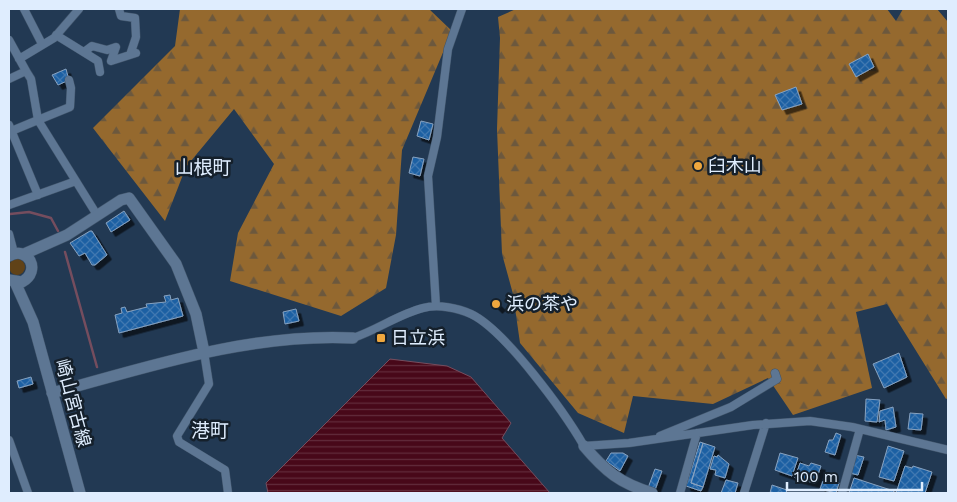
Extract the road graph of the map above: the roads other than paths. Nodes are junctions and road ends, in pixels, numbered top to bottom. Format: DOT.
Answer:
graph roads {
  1 [pos="24,9"];
  2 [pos="78,9"];
  3 [pos="119,9"];
  4 [pos="462,9"];
  5 [pos="56,35"];
  6 [pos="9,40"];
  7 [pos="42,44"];
  8 [pos="84,52"];
  9 [pos="19,59"];
  10 [pos="26,72"];
  11 [pos="100,72"];
  12 [pos="9,79"];
  13 [pos="69,80"];
  14 [pos="38,120"];
  15 [pos="9,130"];
  16 [pos="76,181"];
  17 [pos="38,195"];
  18 [pos="9,206"];
  19 [pos="97,215"];
  20 [pos="9,234"];
  21 [pos="67,235"];
  22 [pos="16,254"];
  23 [pos="32,265"];
  24 [pos="28,278"];
  25 [pos="12,281"];
  26 [pos="436,306"];
  27 [pos="33,322"];
  28 [pos="354,338"];
  29 [pos="204,352"];
  30 [pos="775,373"];
  31 [pos="52,393"];
  32 [pos="766,424"];
  33 [pos="860,429"];
  34 [pos="697,434"];
  35 [pos="9,440"];
  36 [pos="648,440"];
  37 [pos="584,446"];
  38 [pos="948,450"];
  39 [pos="28,493"];
  40 [pos="80,493"];
  41 [pos="228,493"];
  42 [pos="652,493"];
  43 [pos="680,493"];
  44 [pos="744,493"];
  45 [pos="842,493"];
  1 -- 7 [label="street"];
  2 -- 5 [label="street"];
  3 -- 8 [label="street"];
  4 -- 26 [label="street"];
  5 -- 7 [label="street"];
  5 -- 8 [label="street"];
  6 -- 9 [label="street"];
  7 -- 9 [label="street"];
  8 -- 11 [label="street"];
  9 -- 10 [label="street"];
  10 -- 12 [label="street"];
  10 -- 14 [label="street"];
  13 -- 14 [label="street"];
  14 -- 15 [label="street"];
  14 -- 16 [label="street"];
  15 -- 17 [label="street"];
  16 -- 17 [label="street"];
  16 -- 19 [label="street"];
  17 -- 18 [label="street"];
  19 -- 21 [label="street"];
  19 -- 29 [label="street"];
  20 -- 22 [label="street"];
  21 -- 22 [label="street"];
  21 -- 23 [label="street"];
  22 -- 23 [label="street"];
  23 -- 24 [label="street, 崎山宮古線"];
  24 -- 25 [label="street, 崎山宮古線"];
  24 -- 27 [label="street, 崎山宮古線"];
  25 -- 27 [label="street, 崎山宮古線"];
  26 -- 28 [label="street"];
  26 -- 37 [label="street"];
  27 -- 31 [label="street, 崎山宮古線"];
  28 -- 29 [label="street"];
  29 -- 31 [label="street"];
  29 -- 41 [label="street"];
  30 -- 36 [label="street"];
  31 -- 40 [label="street, 崎山宮古線"];
  32 -- 33 [label="street"];
  32 -- 34 [label="street"];
  32 -- 44 [label="street"];
  33 -- 38 [label="street"];
  33 -- 45 [label="street"];
  34 -- 36 [label="street"];
  34 -- 43 [label="street"];
  35 -- 39 [label="street"];
  36 -- 37 [label="street"];
  37 -- 42 [label="street"];
}
